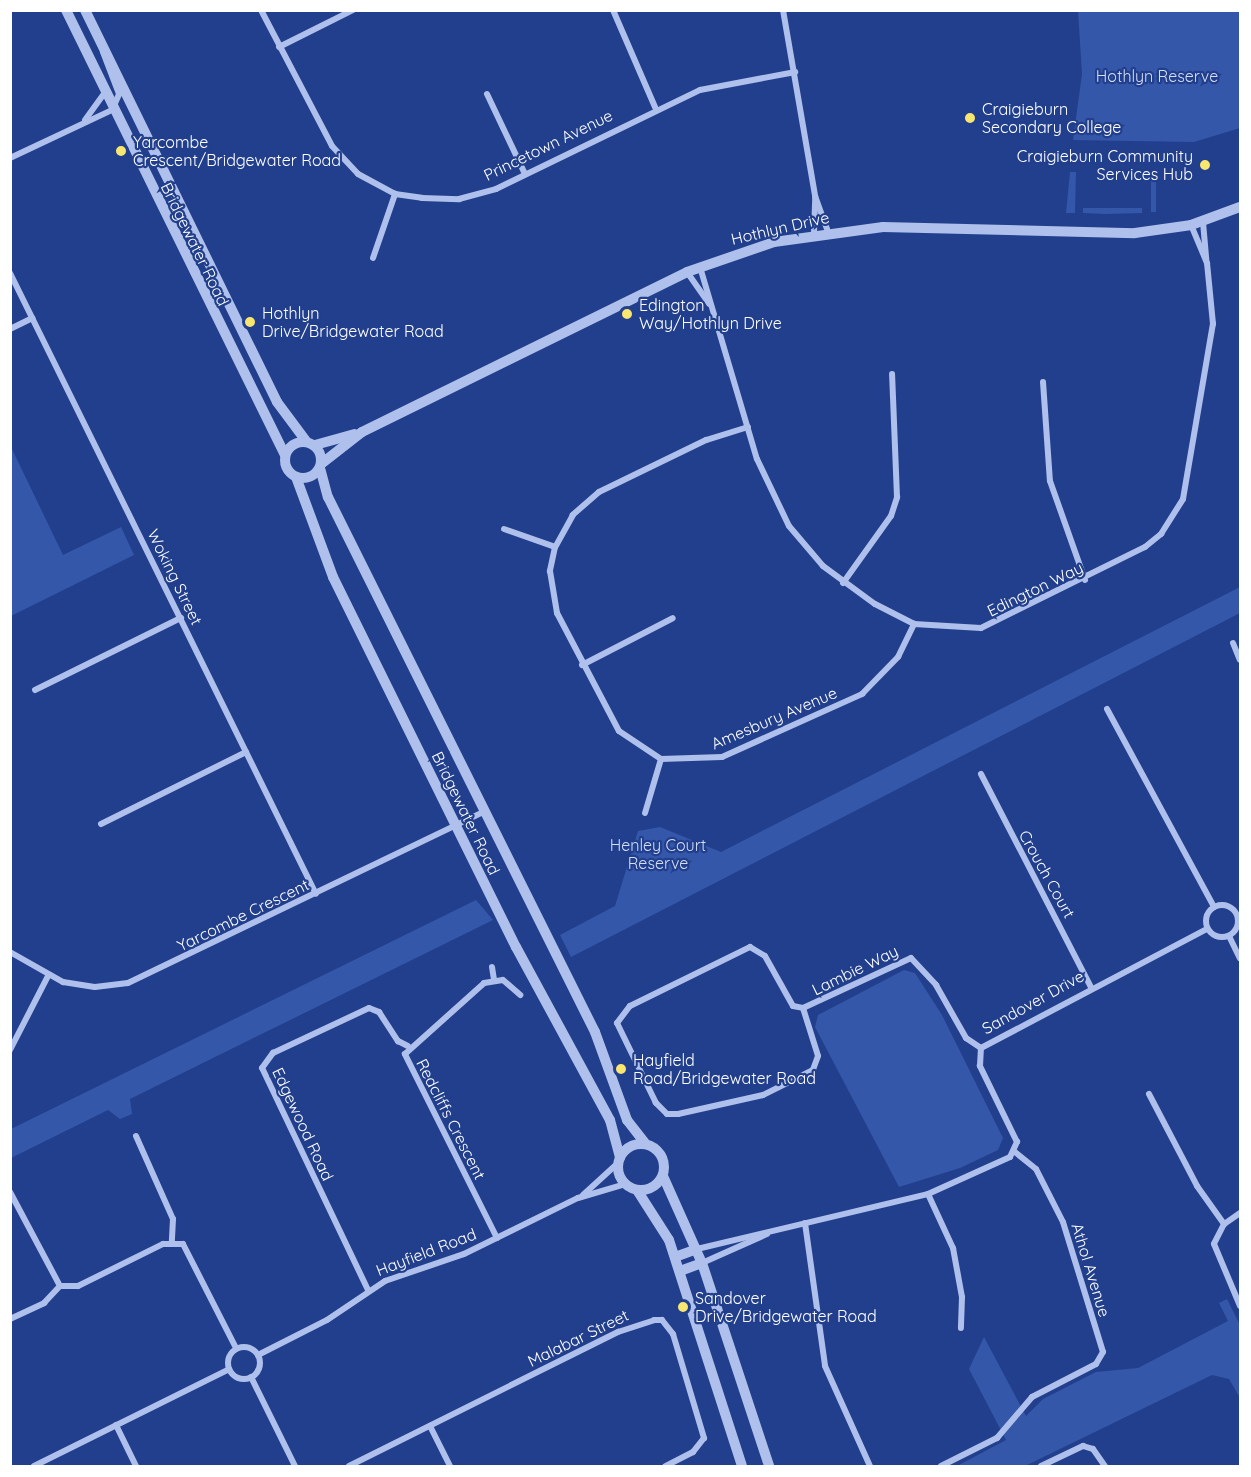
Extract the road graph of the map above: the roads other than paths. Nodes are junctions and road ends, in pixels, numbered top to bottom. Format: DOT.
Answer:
graph roads {
  1 [pos="66,10"];
  2 [pos="85,10"];
  3 [pos="261,10"];
  4 [pos="353,10"];
  5 [pos="613,10"];
  6 [pos="783,10"];
  7 [pos="102,42"];
  8 [pos="279,47"];
  9 [pos="795,72"];
  10 [pos="104,94"];
  11 [pos="487,94"];
  12 [pos="655,107"];
  13 [pos="112,111"];
  14 [pos="82,123"];
  15 [pos="10,158"];
  16 [pos="525,174"];
  17 [pos="395,194"];
  18 [pos="815,196"];
  19 [pos="1240,207"];
  20 [pos="1203,222"];
  21 [pos="1191,225"];
  22 [pos="828,231"];
  23 [pos="814,233"];
  24 [pos="373,258"];
  25 [pos="1207,263"];
  26 [pos="700,266"];
  27 [pos="687,272"];
  28 [pos="10,273"];
  29 [pos="709,304"];
  30 [pos="33,318"];
  31 [pos="10,329"];
  32 [pos="892,374"];
  33 [pos="1043,382"];
  34 [pos="748,427"];
  35 [pos="362,432"];
  36 [pos="310,443"];
  37 [pos="285,455"];
  38 [pos="320,466"];
  39 [pos="296,477"];
  40 [pos="504,529"];
  41 [pos="555,547"];
  42 [pos="1085,580"];
  43 [pos="843,583"];
  44 [pos="181,618"];
  45 [pos="674,618"];
  46 [pos="914,624"];
  47 [pos="1233,643"];
  48 [pos="1240,660"];
  49 [pos="582,665"];
  50 [pos="35,690"];
  51 [pos="1107,709"];
  52 [pos="246,752"];
  53 [pos="661,759"];
  54 [pos="981,774"];
  55 [pos="483,812"];
  56 [pos="645,813"];
  57 [pos="102,824"];
  58 [pos="456,825"];
  59 [pos="316,894"];
  60 [pos="1214,907"];
  61 [pos="1238,913"];
  62 [pos="1207,929"];
  63 [pos="1229,936"];
  64 [pos="10,952"];
  65 [pos="1240,959"];
  66 [pos="492,967"];
  67 [pos="48,976"];
  68 [pos="494,979"];
  69 [pos="1091,987"];
  70 [pos="520,994"];
  71 [pos="803,1008"];
  72 [pos="408,1046"];
  73 [pos="981,1048"];
  74 [pos="10,1050"];
  75 [pos="1149,1094"];
  76 [pos="136,1136"];
  77 [pos="645,1143"];
  78 [pos="1015,1152"];
  79 [pos="619,1161"];
  80 [pos="663,1176"];
  81 [pos="626,1184"];
  82 [pos="637,1190"];
  83 [pos="10,1192"];
  84 [pos="928,1194"];
  85 [pos="578,1198"];
  86 [pos="1240,1214"];
  87 [pos="805,1223"];
  88 [pos="1224,1224"];
  89 [pos="772,1231"];
  90 [pos="497,1238"];
  91 [pos="172,1241"];
  92 [pos="697,1249"];
  93 [pos="675,1257"];
  94 [pos="702,1263"];
  95 [pos="680,1272"];
  96 [pos="60,1286"];
  97 [pos="368,1290"];
  98 [pos="1240,1306"];
  99 [pos="10,1319"];
  100 [pos="961,1328"];
  101 [pos="237,1348"];
  102 [pos="258,1355"];
  103 [pos="229,1369"];
  104 [pos="251,1377"];
  105 [pos="116,1425"];
  106 [pos="430,1426"];
  107 [pos="34,1467"];
  108 [pos="136,1467"];
  109 [pos="295,1467"];
  110 [pos="349,1467"];
  111 [pos="450,1467"];
  112 [pos="665,1467"];
  113 [pos="742,1467"];
  114 [pos="769,1467"];
  115 [pos="870,1467"];
  116 [pos="941,1467"];
  117 [pos="1041,1467"];
  118 [pos="1105,1467"];
  1 -- 10 [label="street, Bridgewater Road"];
  2 -- 7 [label="street, Bridgewater Road"];
  3 -- 8 [label="street, Princetown Avenue"];
  4 -- 8 [label="street"];
  5 -- 12 [label="street"];
  6 -- 9 [label="street"];
  7 -- 13 [label="street"];
  7 -- 36 [label="street, Bridgewater Road"];
  8 -- 17 [label="street, Princetown Avenue"];
  9 -- 12 [label="street, Princetown Avenue"];
  9 -- 18 [label="street"];
  10 -- 13 [label="street, Bridgewater Road"];
  10 -- 14 [label="street"];
  11 -- 16 [label="street"];
  12 -- 16 [label="street, Princetown Avenue"];
  13 -- 14 [label="street"];
  13 -- 37 [label="street, Bridgewater Road"];
  14 -- 15 [label="street"];
  16 -- 17 [label="street, Princetown Avenue"];
  17 -- 24 [label="street"];
  18 -- 22 [label="street"];
  18 -- 23 [label="street"];
  19 -- 20 [label="street, Hothlyn Drive"];
  20 -- 21 [label="street, Hothlyn Drive"];
  20 -- 25 [label="street"];
  21 -- 22 [label="street, Hothlyn Drive"];
  21 -- 25 [label="street, Edington Way"];
  22 -- 23 [label="street, Hothlyn Drive"];
  23 -- 26 [label="street, Hothlyn Drive"];
  25 -- 42 [label="street, Edington Way"];
  26 -- 27 [label="street, Hothlyn Drive"];
  26 -- 29 [label="street, Edington Way"];
  27 -- 29 [label="street, Edington Way"];
  27 -- 35 [label="street, Hothlyn Drive"];
  28 -- 30 [label="street, Woking Street"];
  29 -- 34 [label="street, Edington Way"];
  30 -- 31 [label="street"];
  30 -- 44 [label="street, Woking Street"];
  32 -- 43 [label="street"];
  33 -- 42 [label="street"];
  34 -- 41 [label="street"];
  34 -- 43 [label="street, Edington Way"];
  35 -- 36 [label="street, Hothlyn Drive"];
  35 -- 38 [label="street, Hothlyn Drive"];
  36 -- 37 [label="street"];
  36 -- 38 [label="street"];
  37 -- 39 [label="street"];
  38 -- 39 [label="street"];
  38 -- 55 [label="street, Bridgewater Road"];
  39 -- 58 [label="street, Bridgewater Road"];
  40 -- 41 [label="street"];
  41 -- 49 [label="street"];
  42 -- 46 [label="street, Edington Way"];
  43 -- 46 [label="street, Edington Way"];
  44 -- 50 [label="street"];
  44 -- 52 [label="street, Woking Street"];
  45 -- 49 [label="street"];
  46 -- 53 [label="street, Amesbury Avenue"];
  47 -- 48 [label="street"];
  49 -- 53 [label="street"];
  51 -- 60 [label="street"];
  52 -- 57 [label="street"];
  52 -- 59 [label="street, Woking Street"];
  53 -- 56 [label="street"];
  54 -- 69 [label="street, Crouch Court"];
  55 -- 58 [label="street, Yarcombe Crescent"];
  55 -- 77 [label="street, Bridgewater Road"];
  58 -- 59 [label="street, Yarcombe Crescent"];
  58 -- 79 [label="street, Bridgewater Road"];
  59 -- 67 [label="street, Yarcombe Crescent"];
  60 -- 61 [label="street"];
  60 -- 62 [label="street"];
  61 -- 63 [label="street"];
  62 -- 63 [label="street"];
  62 -- 69 [label="street, Sandover Drive"];
  63 -- 65 [label="street"];
  64 -- 67 [label="street, Yarcombe Crescent"];
  66 -- 68 [label="street"];
  67 -- 74 [label="street"];
  68 -- 70 [label="street"];
  68 -- 72 [label="street, Redcliffs Crescent"];
  69 -- 73 [label="street, Sandover Drive"];
  71 -- 71 [label="street"];
  71 -- 73 [label="street, Lambie Way"];
  72 -- 90 [label="street, Redcliffs Crescent"];
  72 -- 97 [label="street, Edgewood Road"];
  73 -- 78 [label="street, Sandover Drive"];
  75 -- 88 [label="street"];
  76 -- 91 [label="street"];
  77 -- 79 [label="street"];
  77 -- 80 [label="street"];
  78 -- 84 [label="street"];
  78 -- 116 [label="street, Athol Avenue"];
  79 -- 81 [label="street"];
  79 -- 85 [label="street, Hayfield Road"];
  80 -- 82 [label="street"];
  80 -- 92 [label="street"];
  81 -- 82 [label="street"];
  81 -- 85 [label="street, Hayfield Road"];
  82 -- 93 [label="street"];
  83 -- 96 [label="street"];
  84 -- 87 [label="street"];
  84 -- 100 [label="street"];
  85 -- 90 [label="street, Hayfield Road"];
  86 -- 88 [label="street"];
  87 -- 89 [label="street"];
  87 -- 115 [label="street"];
  88 -- 98 [label="street"];
  89 -- 92 [label="street"];
  89 -- 94 [label="street"];
  90 -- 97 [label="street, Hayfield Road"];
  91 -- 96 [label="street"];
  91 -- 101 [label="street"];
  92 -- 93 [label="street"];
  92 -- 94 [label="street"];
  93 -- 95 [label="street"];
  94 -- 95 [label="street"];
  94 -- 114 [label="street"];
  95 -- 113 [label="street"];
  96 -- 99 [label="street"];
  97 -- 102 [label="street, Hayfield Road"];
  101 -- 102 [label="street"];
  101 -- 103 [label="street"];
  102 -- 104 [label="street"];
  103 -- 104 [label="street"];
  103 -- 105 [label="street"];
  104 -- 109 [label="street"];
  105 -- 107 [label="street"];
  105 -- 108 [label="street"];
  106 -- 110 [label="street, Malabar Street"];
  106 -- 111 [label="street"];
  106 -- 112 [label="street, Malabar Street"];
  117 -- 118 [label="street"];
}
